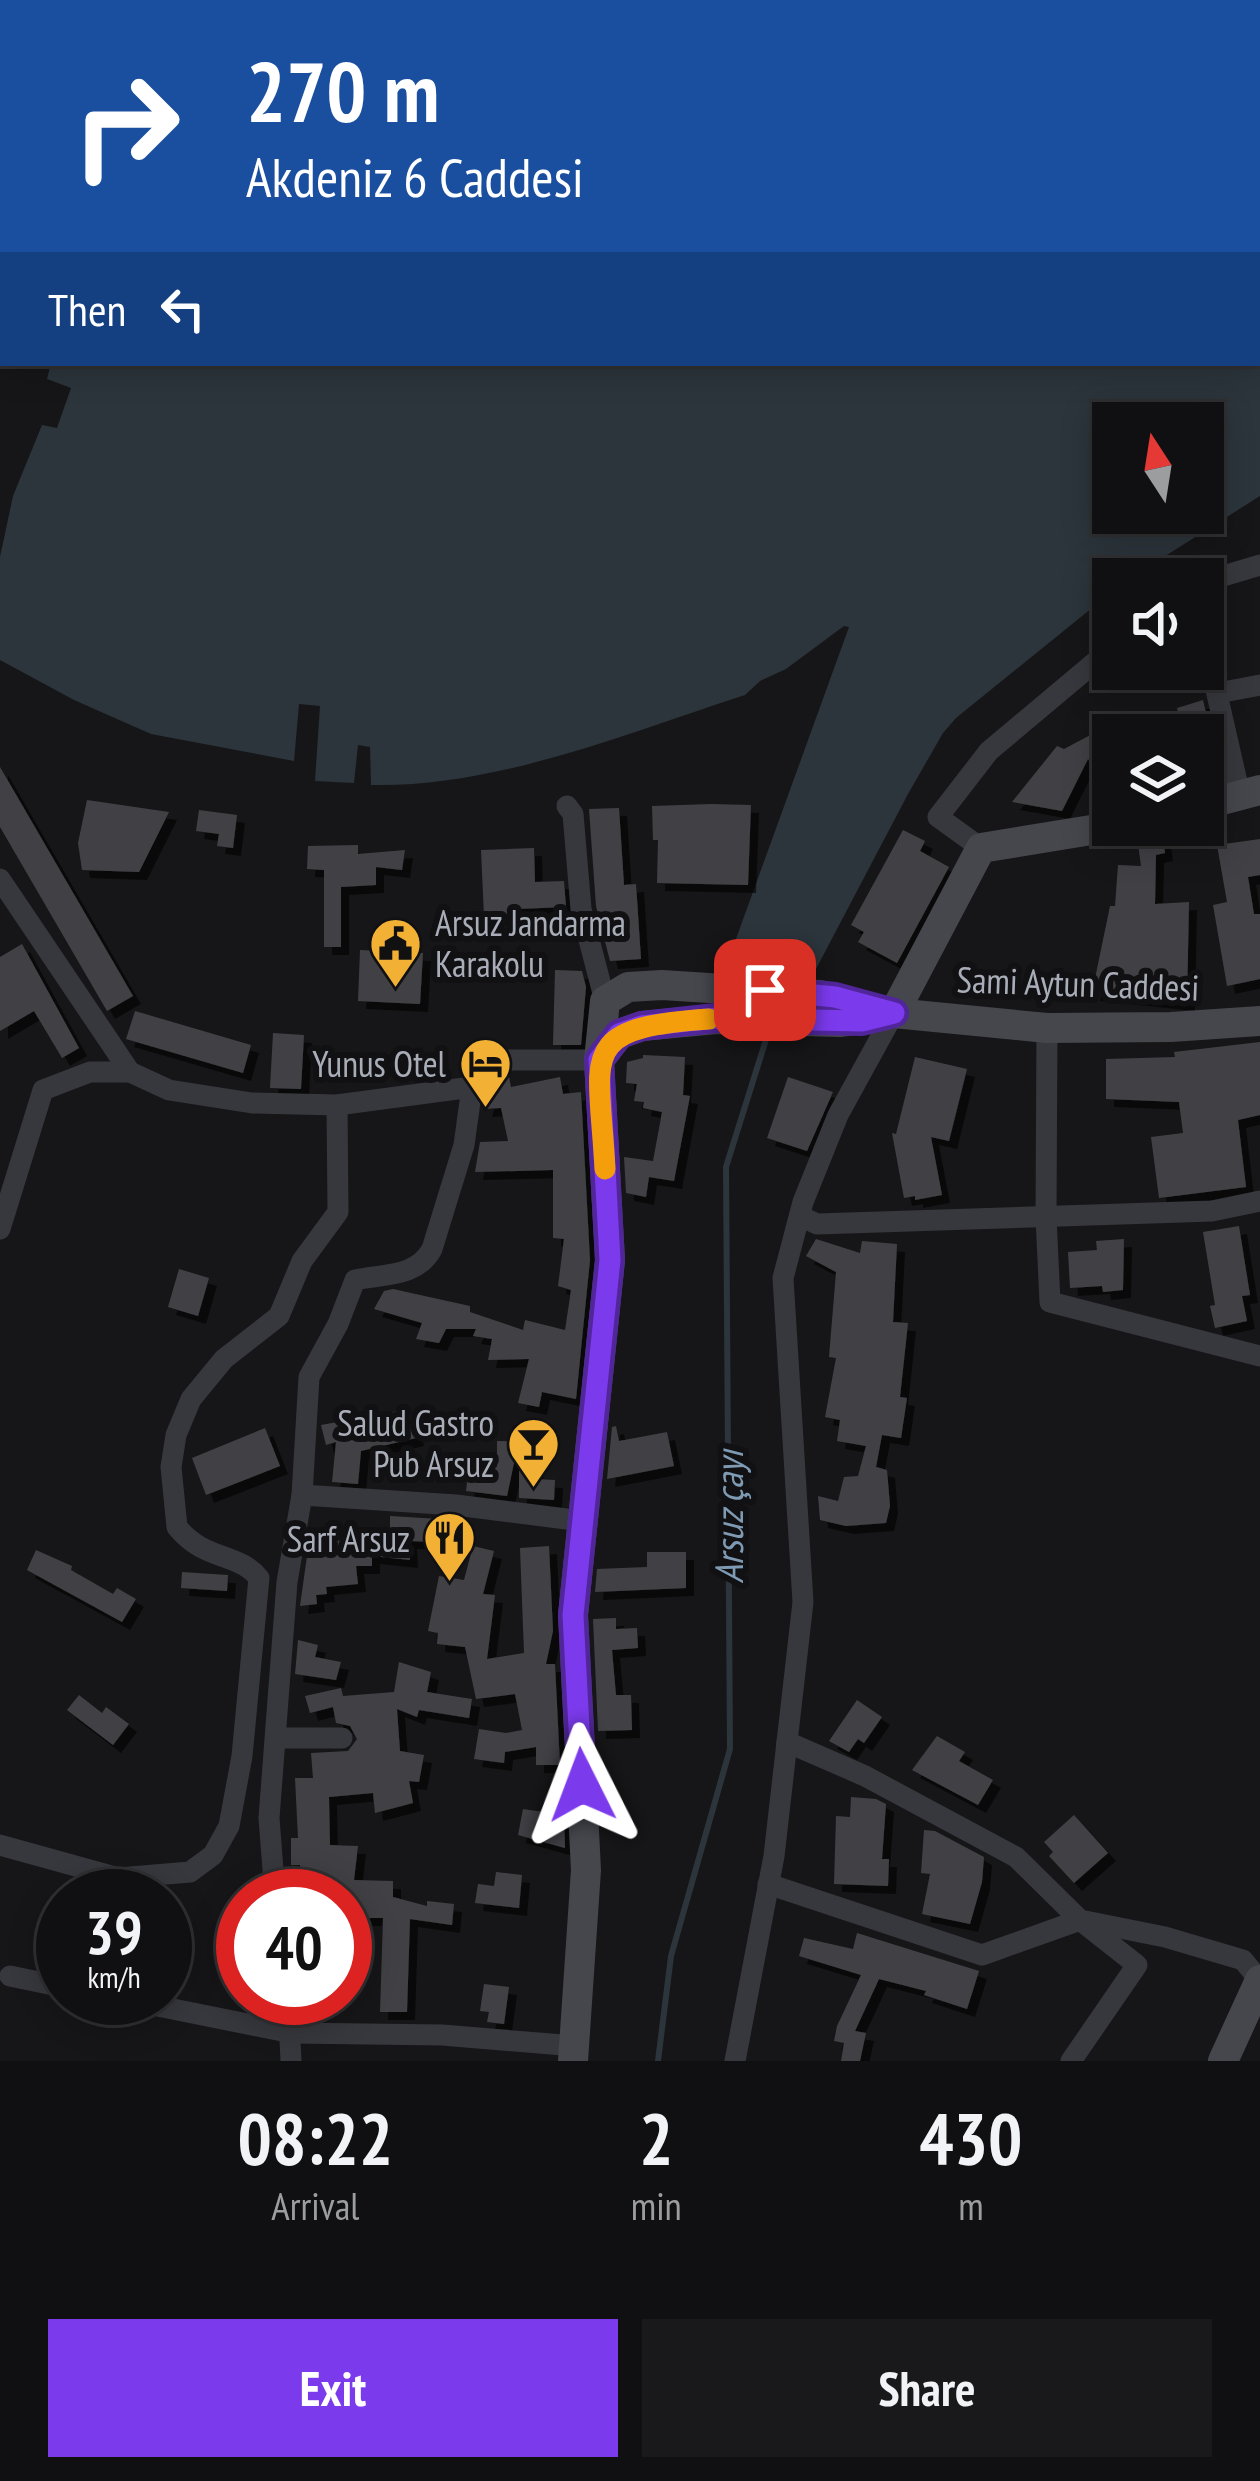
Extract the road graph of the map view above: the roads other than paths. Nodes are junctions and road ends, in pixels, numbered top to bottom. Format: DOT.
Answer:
graph roads {
  1 [pos="1260,565"];
  2 [pos="1224,576"];
  3 [pos="1092,665"];
  4 [pos="1260,686"];
  5 [pos="1217,690"];
  6 [pos="1218,693"];
  7 [pos="1250,792"];
  8 [pos="567,806"];
  9 [pos="1092,830"];
  10 [pos="981,848"];
  11 [pos="0,879"];
  12 [pos="605,1001"];
  13 [pos="894,1013"];
  14 [pos="1260,1021"];
  15 [pos="1047,1028"];
  16 [pos="599,1060"];
  17 [pos="130,1072"];
  18 [pos="472,1087"];
  19 [pos="337,1105"];
  20 [pos="1260,1201"];
  21 [pos="802,1217"];
  22 [pos="1046,1217"];
  23 [pos="0,1229"];
  24 [pos="1260,1356"];
  25 [pos="302,1495"];
  26 [pos="582,1522"];
  27 [pos="277,1738"];
  28 [pos="342,1738"];
  29 [pos="787,1742"];
  30 [pos="0,1845"];
  31 [pos="273,1869"];
  32 [pos="768,1884"];
  33 [pos="1080,1920"];
  34 [pos="1166,1937"];
  35 [pos="1137,1965"];
  36 [pos="10,1976"];
  37 [pos="1260,1980"];
  38 [pos="36,1981"];
  39 [pos="192,2013"];
  40 [pos="291,2025"];
  41 [pos="292,2033"];
  42 [pos="1260,2033"];
  43 [pos="574,2054"];
  44 [pos="1226,2055"];
  45 [pos="291,2061"];
  46 [pos="735,2061"];
  47 [pos="1071,2061"];
  1 -- 2 [label="street"];
  3 -- 10 [label="street"];
  4 -- 6 [label="street"];
  5 -- 6 [label="street"];
  6 -- 7 [label="street"];
  8 -- 12 [label="street"];
  9 -- 10 [label="main road"];
  10 -- 13 [label="main road"];
  11 -- 17 [label="street"];
  12 -- 13 [label="main road"];
  12 -- 16 [label="main road"];
  13 -- 15 [label="main road, Sami Aytun Caddesi"];
  13 -- 16 [label="main road"];
  13 -- 21 [label="street"];
  14 -- 15 [label="main road, Sami Aytun Caddesi"];
  15 -- 22 [label="street"];
  16 -- 18 [label="street"];
  16 -- 26 [label="main road"];
  17 -- 19 [label="street"];
  17 -- 23 [label="street"];
  18 -- 19 [label="street"];
  18 -- 25 [label="street"];
  19 -- 30 [label="street"];
  20 -- 22 [label="street"];
  21 -- 22 [label="street"];
  21 -- 29 [label="street"];
  22 -- 24 [label="street"];
  25 -- 26 [label="street"];
  25 -- 27 [label="street"];
  26 -- 43 [label="main road"];
  27 -- 28 [label="street"];
  27 -- 31 [label="street"];
  29 -- 32 [label="street"];
  29 -- 33 [label="street"];
  32 -- 33 [label="street"];
  32 -- 46 [label="street"];
  33 -- 34 [label="street"];
  33 -- 35 [label="street"];
  34 -- 35 [label="street"];
  34 -- 37 [label="street"];
  35 -- 47 [label="street"];
  36 -- 38 [label="street"];
  37 -- 44 [label="main road"];
  39 -- 41 [label="street"];
  40 -- 41 [label="street"];
  41 -- 43 [label="street"];
  41 -- 45 [label="street"];
  42 -- 44 [label="main road"];
}
